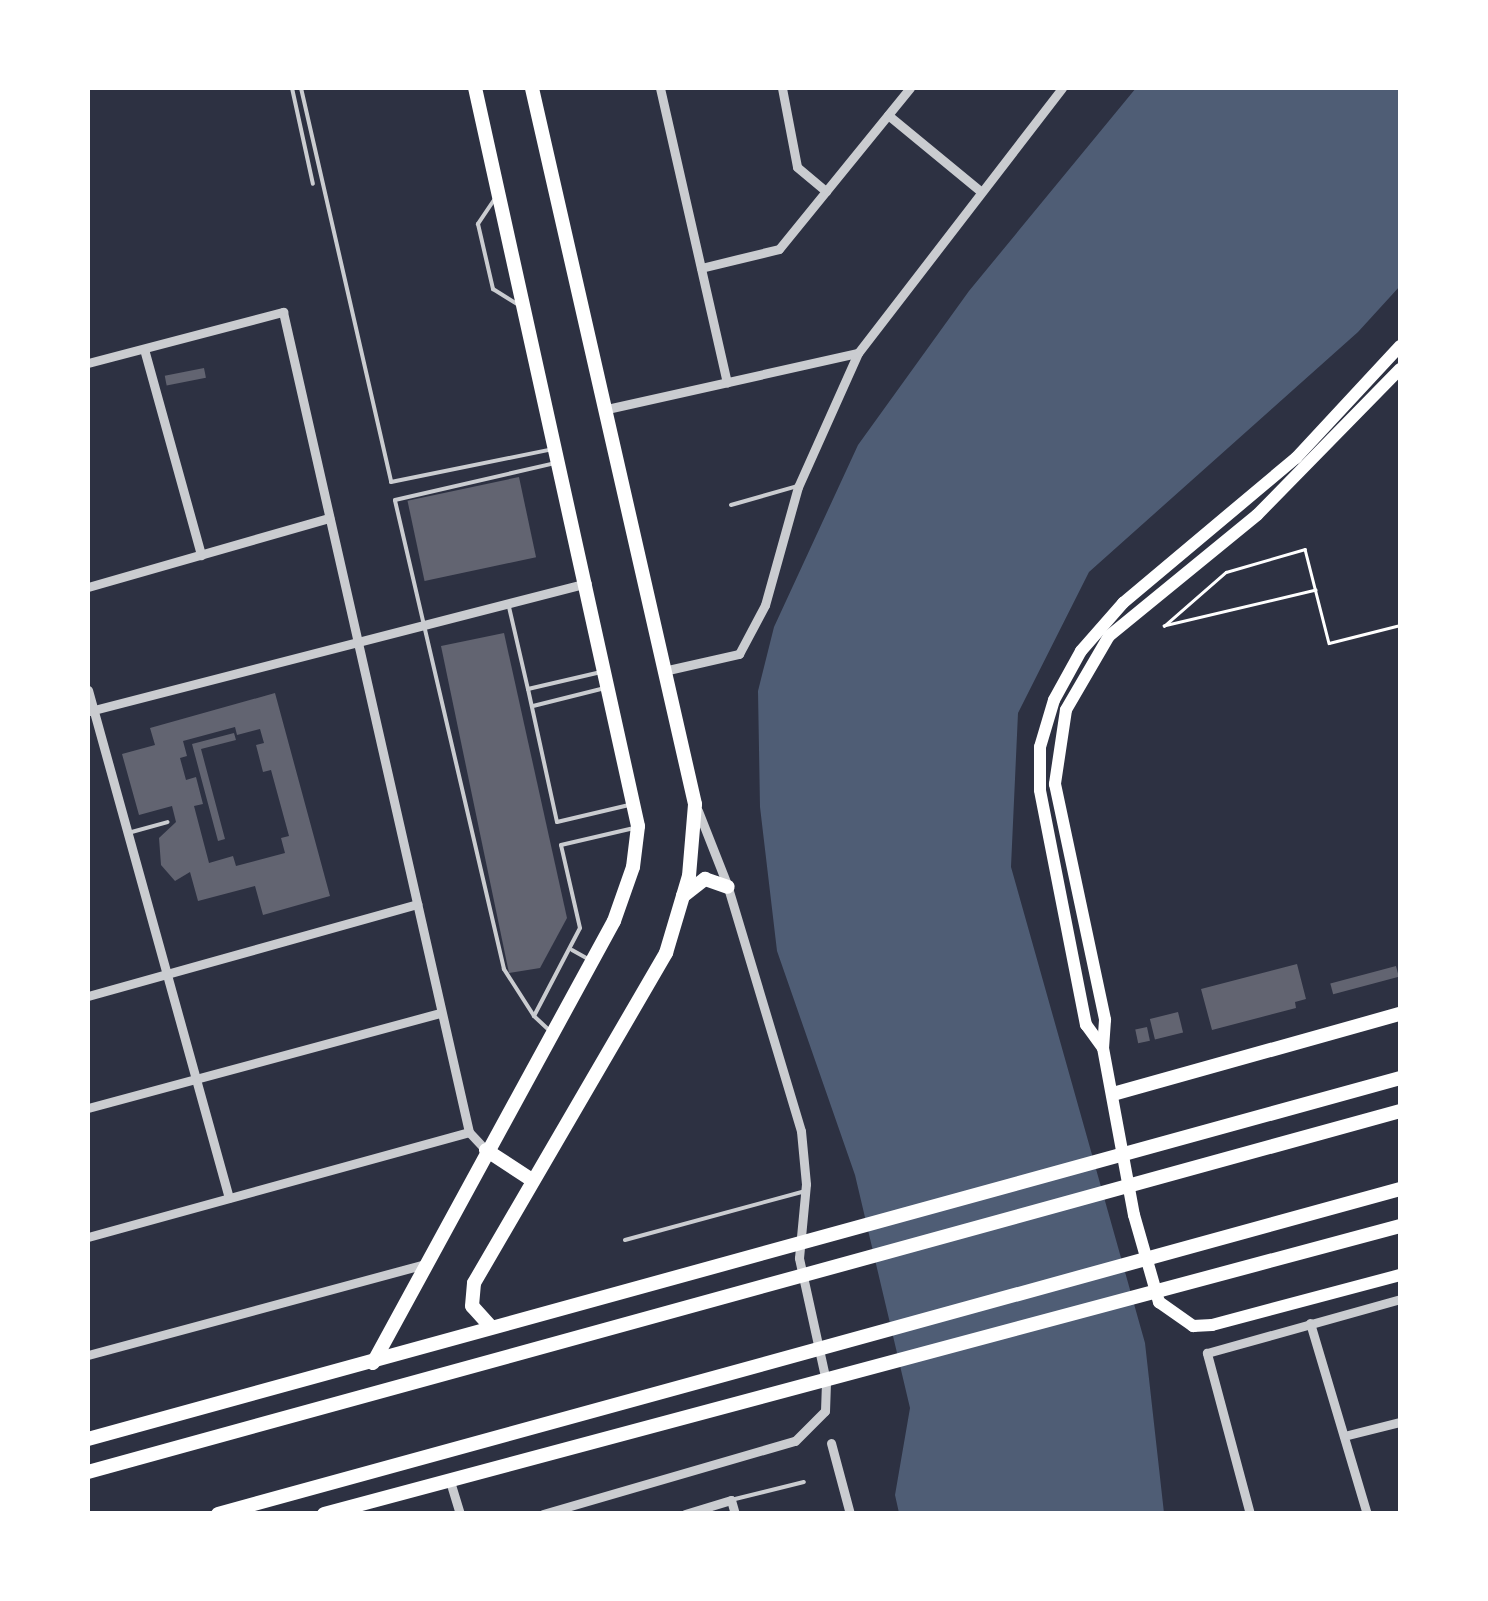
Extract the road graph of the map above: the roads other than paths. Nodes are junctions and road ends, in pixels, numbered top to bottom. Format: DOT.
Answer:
graph roads {
  1 [pos="292,88"];
  2 [pos="301,88"];
  3 [pos="475,88"];
  4 [pos="532,88"];
  5 [pos="660,88"];
  6 [pos="782,88"];
  7 [pos="910,88"];
  8 [pos="1062,88"];
  9 [pos="888,115"];
  10 [pos="313,184"];
  11 [pos="979,190"];
  12 [pos="826,191"];
  13 [pos="499,192"];
  14 [pos="701,268"];
  15 [pos="526,308"];
  16 [pos="1400,346"];
  17 [pos="144,349"];
  18 [pos="858,353"];
  19 [pos="88,363"];
  20 [pos="1400,369"];
  21 [pos="727,382"];
  22 [pos="607,409"];
  23 [pos="559,455"];
  24 [pos="798,486"];
  25 [pos="731,504"];
  26 [pos="329,518"];
  27 [pos="201,554"];
  28 [pos="587,583"];
  29 [pos="88,587"];
  30 [pos="508,602"];
  31 [pos="426,621"];
  32 [pos="356,638"];
  33 [pos="608,670"];
  34 [pos="668,670"];
  35 [pos="611,687"];
  36 [pos="528,689"];
  37 [pos="88,690"];
  38 [pos="531,707"];
  39 [pos="90,711"];
  40 [pos="636,804"];
  41 [pos="696,804"];
  42 [pos="168,822"];
  43 [pos="638,826"];
  44 [pos="128,833"];
  45 [pos="728,887"];
  46 [pos="682,897"];
  47 [pos="417,904"];
  48 [pos="572,950"];
  49 [pos="592,961"];
  50 [pos="167,974"];
  51 [pos="88,996"];
  52 [pos="440,1013"];
  53 [pos="1400,1014"];
  54 [pos="534,1016"];
  55 [pos="552,1032"];
  56 [pos="1102,1048"];
  57 [pos="1400,1078"];
  58 [pos="195,1079"];
  59 [pos="1113,1094"];
  60 [pos="88,1108"];
  61 [pos="1400,1111"];
  62 [pos="468,1132"];
  63 [pos="486,1150"];
  64 [pos="532,1180"];
  65 [pos="1400,1190"];
  66 [pos="805,1191"];
  67 [pos="229,1198"];
  68 [pos="1400,1226"];
  69 [pos="88,1237"];
  70 [pos="624,1240"];
  71 [pos="426,1264"];
  72 [pos="1400,1275"];
  73 [pos="1400,1299"];
  74 [pos="1310,1323"];
  75 [pos="491,1327"];
  76 [pos="88,1354"];
  77 [pos="373,1363"];
  78 [pos="1400,1422"];
  79 [pos="1344,1436"];
  80 [pos="88,1439"];
  81 [pos="831,1443"];
  82 [pos="88,1472"];
  83 [pos="449,1478"];
  84 [pos="804,1482"];
  85 [pos="731,1500"];
  86 [pos="218,1514"];
  87 [pos="324,1514"];
  88 [pos="460,1514"];
  89 [pos="543,1514"];
  90 [pos="685,1514"];
  91 [pos="734,1514"];
  92 [pos="850,1514"];
  93 [pos="1250,1514"];
  94 [pos="1367,1514"];
  1 -- 10 [label="lane"];
  2 -- 23 [label="lane"];
  3 -- 13 [label="main road"];
  4 -- 22 [label="main road"];
  5 -- 14 [label="street"];
  6 -- 12 [label="street"];
  7 -- 9 [label="street"];
  8 -- 11 [label="street"];
  9 -- 11 [label="street"];
  9 -- 12 [label="street"];
  11 -- 18 [label="street"];
  12 -- 14 [label="street"];
  13 -- 15 [label="main road"];
  13 -- 15 [label="lane"];
  14 -- 21 [label="street"];
  15 -- 23 [label="main road"];
  16 -- 56 [label="main road"];
  17 -- 19 [label="street"];
  17 -- 26 [label="street"];
  17 -- 27 [label="street"];
  18 -- 21 [label="street"];
  18 -- 24 [label="street"];
  20 -- 56 [label="main road"];
  21 -- 22 [label="street"];
  22 -- 34 [label="main road"];
  23 -- 28 [label="main road"];
  23 -- 31 [label="lane"];
  24 -- 25 [label="lane"];
  24 -- 34 [label="street"];
  26 -- 27 [label="street"];
  26 -- 32 [label="street"];
  27 -- 29 [label="street"];
  28 -- 30 [label="street"];
  28 -- 33 [label="main road"];
  30 -- 31 [label="street"];
  30 -- 36 [label="lane"];
  31 -- 32 [label="street"];
  31 -- 54 [label="lane"];
  32 -- 39 [label="street"];
  32 -- 47 [label="street"];
  33 -- 35 [label="main road"];
  33 -- 36 [label="lane"];
  34 -- 41 [label="main road"];
  35 -- 38 [label="lane"];
  35 -- 40 [label="main road"];
  36 -- 38 [label="lane"];
  37 -- 39 [label="street"];
  38 -- 40 [label="lane"];
  39 -- 44 [label="street"];
  40 -- 43 [label="main road"];
  41 -- 45 [label="street"];
  41 -- 46 [label="main road"];
  42 -- 44 [label="lane"];
  43 -- 48 [label="lane"];
  43 -- 49 [label="main road"];
  44 -- 50 [label="street"];
  45 -- 46 [label="main road"];
  45 -- 66 [label="street"];
  46 -- 64 [label="main road"];
  47 -- 50 [label="street"];
  47 -- 52 [label="street"];
  48 -- 49 [label="lane"];
  48 -- 54 [label="lane"];
  49 -- 55 [label="main road"];
  50 -- 51 [label="street"];
  50 -- 58 [label="street"];
  52 -- 58 [label="street"];
  52 -- 62 [label="street"];
  53 -- 59 [label="main road"];
  54 -- 55 [label="lane"];
  55 -- 63 [label="main road"];
  56 -- 59 [label="main road"];
  57 -- 75 [label="main road"];
  58 -- 60 [label="street"];
  58 -- 67 [label="street"];
  59 -- 72 [label="main road"];
  61 -- 82 [label="main road"];
  62 -- 63 [label="street"];
  62 -- 67 [label="street"];
  63 -- 64 [label="main road"];
  63 -- 71 [label="main road"];
  64 -- 75 [label="main road"];
  65 -- 86 [label="main road"];
  66 -- 70 [label="lane"];
  66 -- 89 [label="street"];
  67 -- 69 [label="street"];
  68 -- 83 [label="main road"];
  71 -- 76 [label="street"];
  71 -- 77 [label="main road"];
  73 -- 74 [label="street"];
  74 -- 79 [label="street"];
  74 -- 93 [label="street"];
  75 -- 77 [label="main road"];
  77 -- 80 [label="main road"];
  78 -- 79 [label="street"];
  79 -- 94 [label="street"];
  81 -- 92 [label="street"];
  83 -- 87 [label="main road"];
  83 -- 88 [label="street"];
  84 -- 85 [label="lane"];
  85 -- 90 [label="street"];
  85 -- 91 [label="street"];
}
